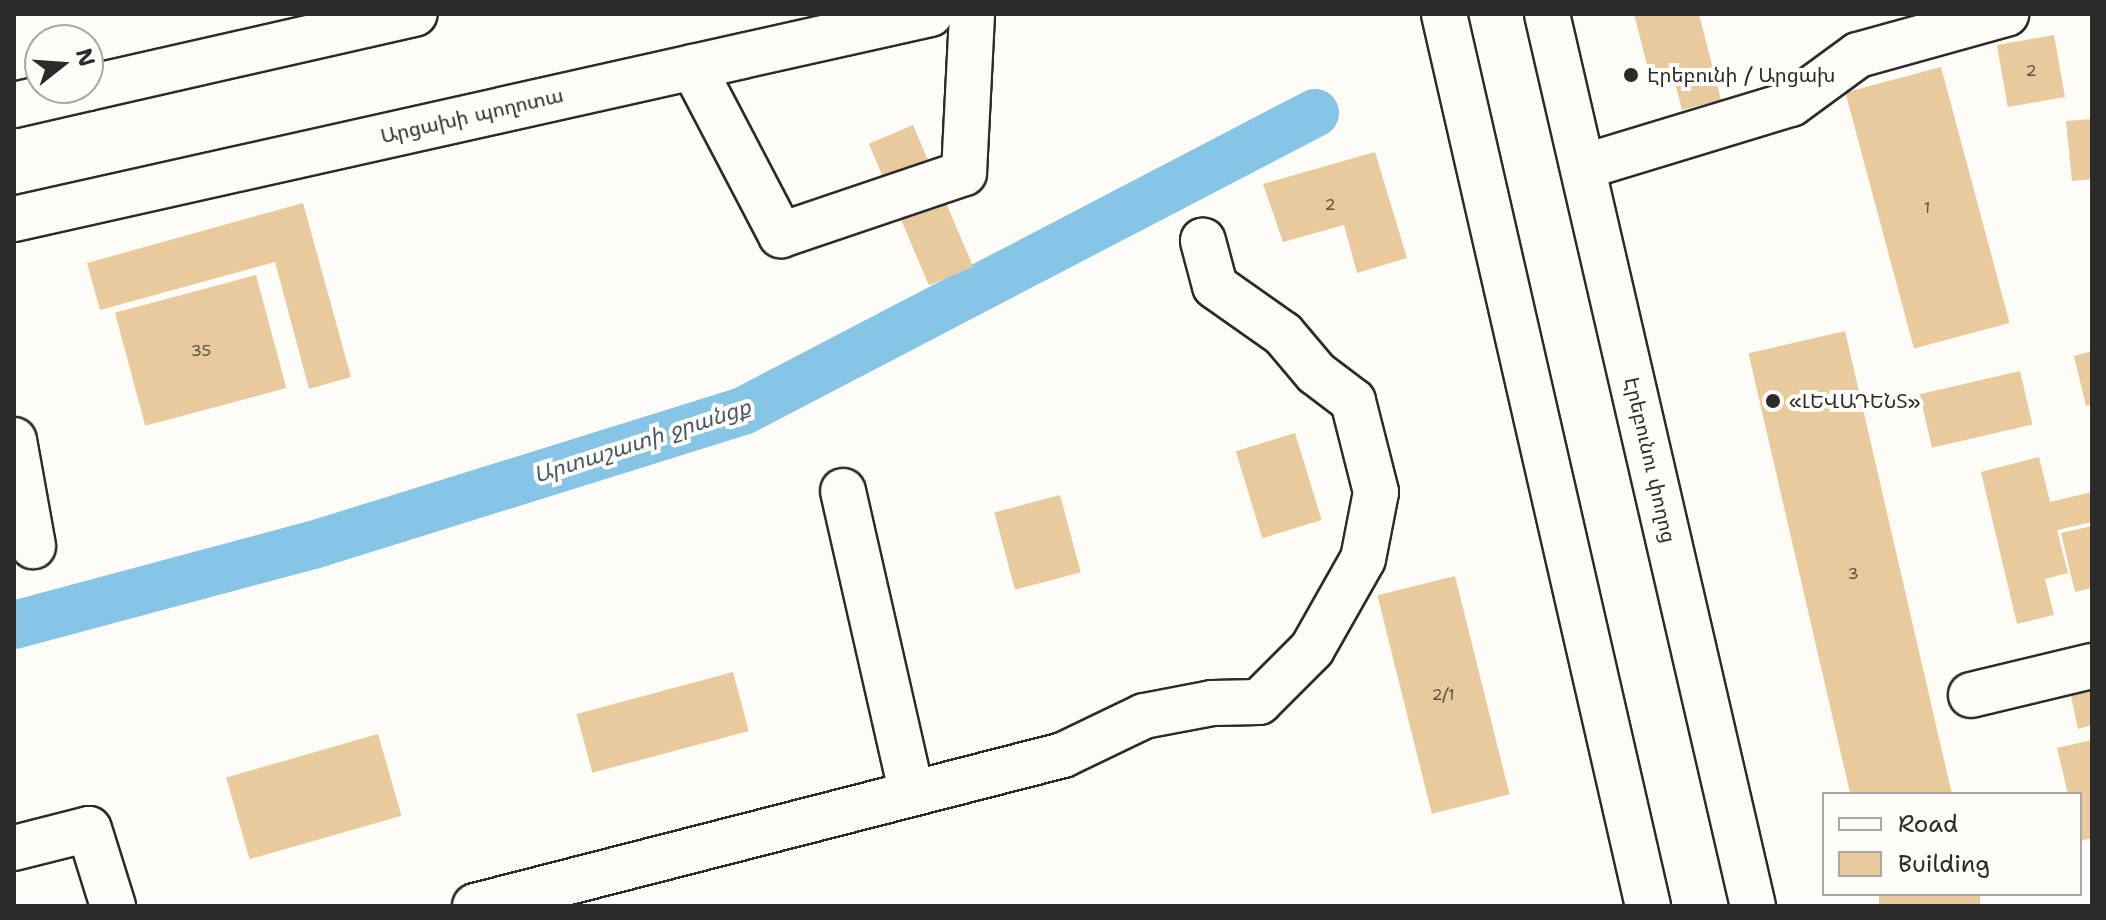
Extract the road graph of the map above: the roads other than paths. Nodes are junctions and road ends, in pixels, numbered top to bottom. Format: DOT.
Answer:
graph roads {
  1 [pos="415,14"];
  2 [pos="930,14"];
  3 [pos="972,14"];
  4 [pos="1444,14"];
  5 [pos="1547,14"];
  6 [pos="2006,14"];
  7 [pos="693,67"];
  8 [pos="104,84"];
  9 [pos="1583,167"];
  10 [pos="14,219"];
  11 [pos="1203,241"];
  12 [pos="14,440"];
  13 [pos="843,491"];
  14 [pos="33,546"];
  15 [pos="2092,666"];
  16 [pos="1971,695"];
  17 [pos="911,790"];
  18 [pos="14,848"];
  19 [pos="113,906"];
  20 [pos="475,906"];
  21 [pos="1648,906"];
  22 [pos="1753,906"];
  1 -- 8 [label="main road"];
  2 -- 7 [label="main road, Արցախի պողոտա"];
  3 -- 7 [label="main road"];
  4 -- 21 [label="main road"];
  5 -- 9 [label="main road, Էրեբունու փողոց"];
  6 -- 9 [label="main road"];
  7 -- 10 [label="main road, Արցախի պողոտա"];
  9 -- 22 [label="main road, Էրեբունու փողոց"];
  11 -- 17 [label="main road"];
  12 -- 14 [label="main road"];
  13 -- 17 [label="main road"];
  15 -- 16 [label="main road"];
  17 -- 20 [label="main road"];
  18 -- 19 [label="main road"];
}
